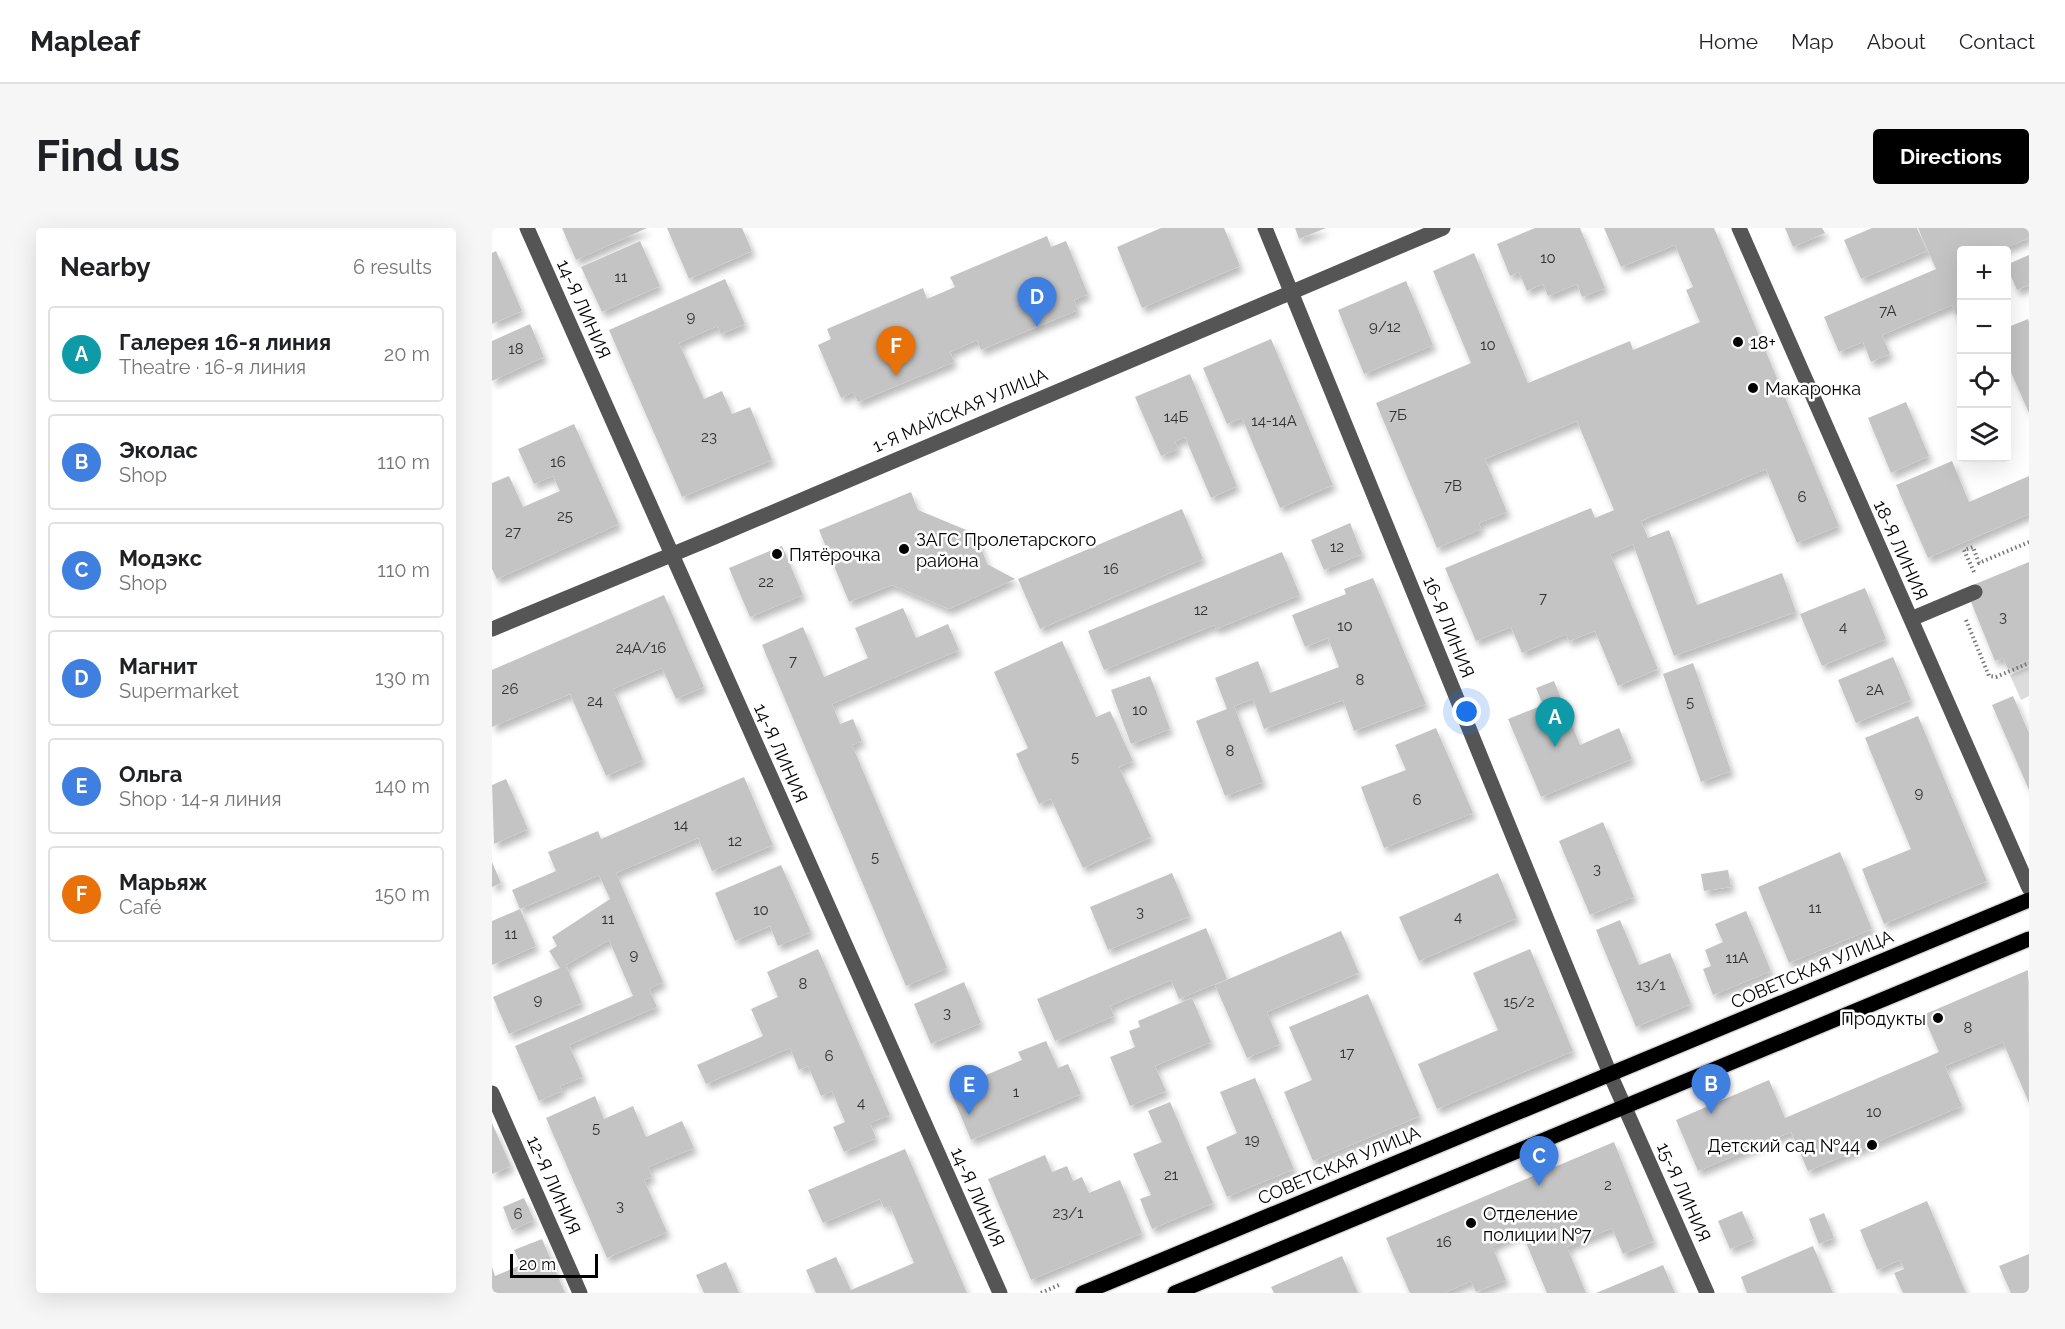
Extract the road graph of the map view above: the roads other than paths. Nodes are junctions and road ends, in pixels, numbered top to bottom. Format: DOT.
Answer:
graph roads {
  1 [pos="527,228"];
  2 [pos="1264,228"];
  3 [pos="1443,228"];
  4 [pos="1739,228"];
  5 [pos="1291,293"];
  6 [pos="671,555"];
  7 [pos="1975,592"];
  8 [pos="1911,620"];
  9 [pos="492,628"];
  10 [pos="2029,888"];
  11 [pos="2029,900"];
  12 [pos="2029,939"];
  13 [pos="1610,1074"];
  14 [pos="492,1092"];
  15 [pos="1625,1106"];
  16 [pos="580,1293"];
  17 [pos="1000,1293"];
  18 [pos="1083,1293"];
  19 [pos="1175,1293"];
  20 [pos="1707,1293"];
  1 -- 6 [label="street, 14-Я ЛИНИЯ"];
  2 -- 5 [label="street, 16-Я ЛИНИЯ"];
  3 -- 5 [label="street, 1-Я МАЙСКАЯ УЛИЦА"];
  4 -- 8 [label="street, 18-Я ЛИНИЯ"];
  5 -- 6 [label="street, 1-Я МАЙСКАЯ УЛИЦА"];
  5 -- 13 [label="street, 16-Я ЛИНИЯ"];
  6 -- 9 [label="street, 1-Я МАЙСКАЯ УЛИЦА"];
  6 -- 17 [label="street, 14-Я ЛИНИЯ"];
  7 -- 8 [label="street"];
  8 -- 10 [label="street, 18-Я ЛИНИЯ"];
  11 -- 13 [label="main road, СОВЕТСКАЯ УЛИЦА"];
  12 -- 15 [label="main road"];
  13 -- 15 [label="street"];
  13 -- 18 [label="main road, СОВЕТСКАЯ УЛИЦА"];
  14 -- 16 [label="street, 12-Я ЛИНИЯ"];
  15 -- 19 [label="main road"];
  15 -- 20 [label="street, 15-Я ЛИНИЯ"];
}
